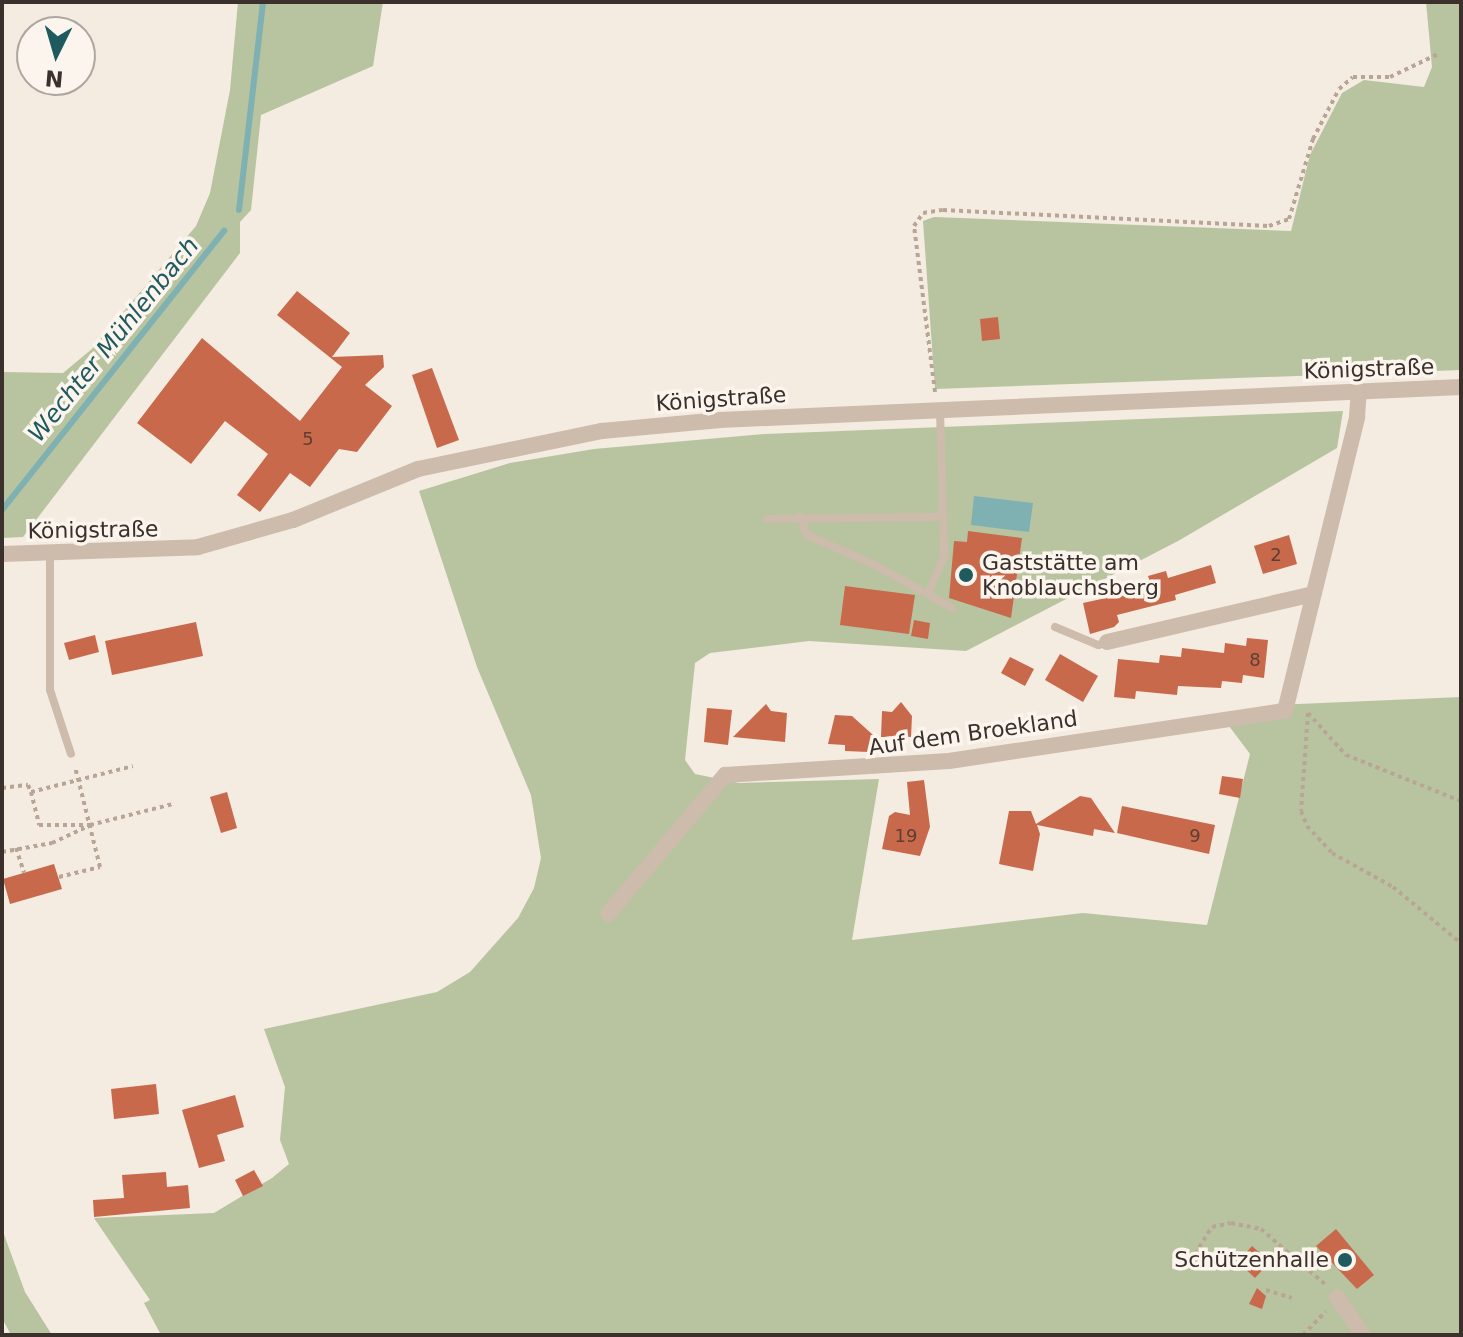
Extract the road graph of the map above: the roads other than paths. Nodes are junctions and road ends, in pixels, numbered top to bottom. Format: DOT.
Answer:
graph roads {
  1 [pos="1461,387"];
  2 [pos="1359,391"];
  3 [pos="940,410"];
  4 [pos="800,516"];
  5 [pos="943,517"];
  6 [pos="767,519"];
  7 [pos="2,554"];
  8 [pos="50,554"];
  9 [pos="928,594"];
  10 [pos="1314,594"];
  11 [pos="952,608"];
  12 [pos="1055,627"];
  13 [pos="1107,642"];
  14 [pos="71,754"];
  15 [pos="608,914"];
  16 [pos="1337,1297"];
  17 [pos="1363,1335"];
  1 -- 2 [label="street, Königstraße"];
  2 -- 3 [label="street, Königstraße"];
  2 -- 10 [label="street, Auf dem Broekland"];
  3 -- 5 [label="lane"];
  3 -- 8 [label="street, Königstraße"];
  4 -- 5 [label="lane"];
  4 -- 6 [label="lane"];
  4 -- 9 [label="lane"];
  5 -- 9 [label="lane"];
  7 -- 8 [label="street, Königstraße"];
  8 -- 14 [label="lane"];
  9 -- 11 [label="lane"];
  10 -- 13 [label="street"];
  10 -- 15 [label="street, Auf dem Broekland"];
  12 -- 13 [label="lane"];
  16 -- 17 [label="street"];
}
